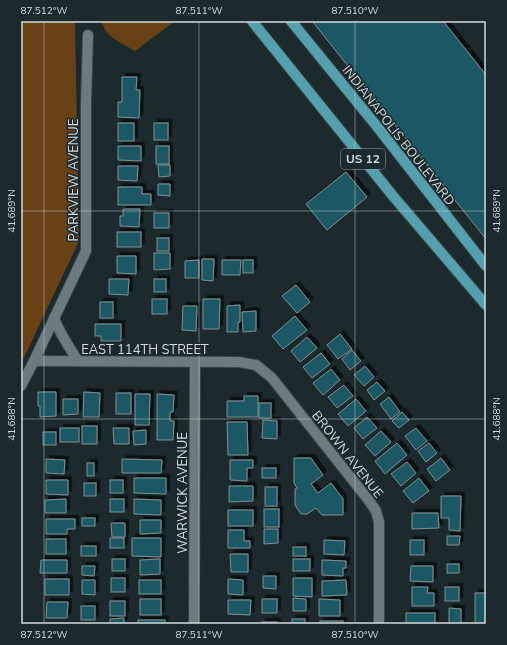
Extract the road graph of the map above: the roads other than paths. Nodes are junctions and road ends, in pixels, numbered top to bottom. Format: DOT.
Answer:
graph roads {
  1 [pos="252,21"];
  2 [pos="291,21"];
  3 [pos="88,35"];
  4 [pos="486,266"];
  5 [pos="486,305"];
  6 [pos="54,318"];
  7 [pos="34,361"];
  8 [pos="78,361"];
  9 [pos="195,362"];
  10 [pos="256,365"];
  11 [pos="21,386"];
  12 [pos="194,624"];
  13 [pos="379,624"];
  1 -- 5 [label="main road, US 12"];
  2 -- 4 [label="main road, INDIANAPOLIS BOULEVARD / US 12"];
  3 -- 6 [label="street, PARKVIEW AVENUE"];
  6 -- 7 [label="street, PARKVIEW AVENUE"];
  6 -- 8 [label="street"];
  7 -- 8 [label="street, EAST 114TH STREET"];
  7 -- 11 [label="street, PARKVIEW AVENUE"];
  8 -- 9 [label="street, EAST 114TH STREET"];
  9 -- 10 [label="street, EAST 114TH STREET"];
  9 -- 12 [label="street, WARWICK AVENUE"];
  10 -- 13 [label="street, BROWN AVENUE"];
}
